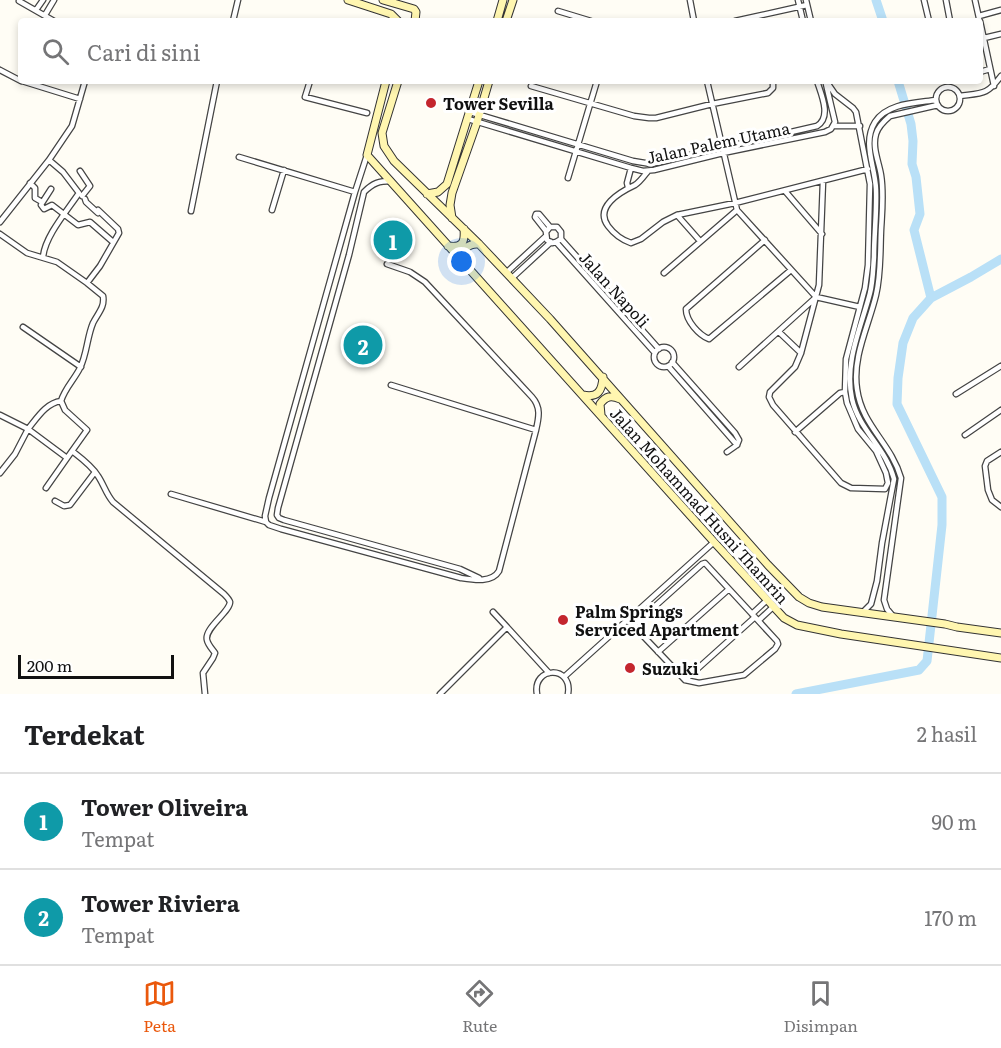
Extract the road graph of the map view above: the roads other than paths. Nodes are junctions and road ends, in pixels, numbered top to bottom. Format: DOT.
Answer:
graph roads {
  1 [pos="43,0"];
  2 [pos="54,0"];
  3 [pos="238,0"];
  4 [pos="348,0"];
  5 [pos="383,0"];
  6 [pos="503,0"];
  7 [pos="513,0"];
  8 [pos="690,0"];
  9 [pos="798,0"];
  10 [pos="924,0"];
  11 [pos="946,0"];
  12 [pos="975,0"];
  13 [pos="19,1"];
  14 [pos="807,2"];
  15 [pos="800,7"];
  16 [pos="410,8"];
  17 [pos="36,10"];
  18 [pos="1001,10"];
  19 [pos="558,11"];
  20 [pos="45,15"];
  21 [pos="49,18"];
  22 [pos="234,18"];
  23 [pos="395,18"];
  24 [pos="399,18"];
  25 [pos="416,18"];
  26 [pos="498,18"];
  27 [pos="507,18"];
  28 [pos="581,18"];
  29 [pos="693,18"];
  30 [pos="749,18"];
  31 [pos="802,18"];
  32 [pos="810,18"];
  33 [pos="928,18"];
  34 [pos="949,18"];
  35 [pos="980,18"];
  36 [pos="982,18"];
  37 [pos="983,33"];
  38 [pos="1001,34"];
  39 [pos="984,38"];
  40 [pos="990,69"];
  41 [pos="0,70"];
  42 [pos="983,71"];
  43 [pos="1001,76"];
  44 [pos="18,79"];
  45 [pos="32,84"];
  46 [pos="84,84"];
  47 [pos="216,84"];
  48 [pos="309,84"];
  49 [pos="385,84"];
  50 [pos="397,84"];
  51 [pos="478,84"];
  52 [pos="488,84"];
  53 [pos="596,84"];
  54 [pos="708,84"];
  55 [pos="773,84"];
  56 [pos="818,84"];
  57 [pos="827,84"];
  58 [pos="828,84"];
  59 [pos="945,84"];
  60 [pos="531,86"];
  61 [pos="994,86"];
  62 [pos="946,88"];
  63 [pos="960,96"];
  64 [pos="80,99"];
  65 [pos="937,102"];
  66 [pos="591,103"];
  67 [pos="712,104"];
  68 [pos="367,113"];
  69 [pos="469,115"];
  70 [pos="480,119"];
  71 [pos="860,126"];
  72 [pos="832,127"];
  73 [pos="578,144"];
  74 [pos="722,150"];
  75 [pos="576,151"];
  76 [pos="367,155"];
  77 [pos="239,157"];
  78 [pos="49,160"];
  79 [pos="630,168"];
  80 [pos="868,169"];
  81 [pos="284,170"];
  82 [pos="80,171"];
  83 [pos="648,171"];
  84 [pos="568,178"];
  85 [pos="391,181"];
  86 [pos="823,181"];
  87 [pos="30,183"];
  88 [pos="628,187"];
  89 [pos="51,189"];
  90 [pos="784,190"];
  91 [pos="355,192"];
  92 [pos="427,194"];
  93 [pos="83,197"];
  94 [pos="42,202"];
  95 [pos="735,203"];
  96 [pos="272,210"];
  97 [pos="737,210"];
  98 [pos="191,211"];
  99 [pos="64,215"];
  100 [pos="677,215"];
  101 [pos="452,218"];
  102 [pos="0,222"];
  103 [pos="464,229"];
  104 [pos="547,231"];
  105 [pos="0,234"];
  106 [pos="822,234"];
  107 [pos="765,240"];
  108 [pos="556,241"];
  109 [pos="700,241"];
  110 [pos="114,242"];
  111 [pos="479,244"];
  112 [pos="448,246"];
  113 [pos="43,257"];
  114 [pos="464,262"];
  115 [pos="387,264"];
  116 [pos="791,270"];
  117 [pos="664,273"];
  118 [pos="509,275"];
  119 [pos="87,283"];
  120 [pos="819,285"];
  121 [pos="807,286"];
  122 [pos="816,297"];
  123 [pos="860,307"];
  124 [pos="23,327"];
  125 [pos="779,332"];
  126 [pos="657,351"];
  127 [pos="801,353"];
  128 [pos="309,356"];
  129 [pos="320,359"];
  130 [pos="670,364"];
  131 [pos="81,367"];
  132 [pos="739,368"];
  133 [pos="1000,368"];
  134 [pos="603,377"];
  135 [pos="391,385"];
  136 [pos="845,393"];
  137 [pos="956,394"];
  138 [pos="584,395"];
  139 [pos="621,399"];
  140 [pos="61,401"];
  141 [pos="1001,410"];
  142 [pos="0,415"];
  143 [pos="602,417"];
  144 [pos="28,429"];
  145 [pos="536,430"];
  146 [pos="795,432"];
  147 [pos="965,435"];
  148 [pos="72,451"];
  149 [pos="727,452"];
  150 [pos="1001,452"];
  151 [pos="67,459"];
  152 [pos="95,472"];
  153 [pos="0,473"];
  154 [pos="46,488"];
  155 [pos="171,494"];
  156 [pos="55,501"];
  157 [pos="1001,507"];
  158 [pos="266,522"];
  159 [pos="714,542"];
  160 [pos="482,579"];
  161 [pos="877,581"];
  162 [pos="729,589"];
  163 [pos="766,600"];
  164 [pos="884,600"];
  165 [pos="773,607"];
  166 [pos="493,612"];
  167 [pos="863,612"];
  168 [pos="756,617"];
  169 [pos="893,617"];
  170 [pos="627,620"];
  171 [pos="633,626"];
  172 [pos="507,627"];
  173 [pos="1001,633"];
  174 [pos="657,652"];
  175 [pos="1001,658"];
  176 [pos="549,673"];
  177 [pos="564,677"];
  178 [pos="685,680"];
  179 [pos="537,693"];
  180 [pos="206,694"];
  181 [pos="440,694"];
  182 [pos="529,694"];
  183 [pos="568,694"];
  1 -- 17 [label="street"];
  2 -- 20 [label="street"];
  3 -- 22 [label="street"];
  4 -- 23 [label="street"];
  5 -- 16 [label="street"];
  6 -- 26 [label="street"];
  7 -- 27 [label="street"];
  8 -- 29 [label="street"];
  9 -- 15 [label="street"];
  10 -- 33 [label="street"];
  11 -- 34 [label="street"];
  12 -- 35 [label="street"];
  13 -- 17 [label="street"];
  14 -- 15 [label="street"];
  14 -- 32 [label="street"];
  15 -- 30 [label="street"];
  15 -- 31 [label="street"];
  16 -- 24 [label="street"];
  16 -- 25 [label="street"];
  17 -- 20 [label="street"];
  18 -- 36 [label="street"];
  19 -- 28 [label="street"];
  20 -- 21 [label="street"];
  37 -- 39 [label="street"];
  38 -- 39 [label="street"];
  39 -- 40 [label="street"];
  40 -- 42 [label="street"];
  40 -- 61 [label="street"];
  41 -- 44 [label="street"];
  43 -- 61 [label="street"];
  45 -- 64 [label="street"];
  46 -- 64 [label="street"];
  47 -- 98 [label="street"];
  48 -- 68 [label="street"];
  49 -- 76 [label="street"];
  50 -- 92 [label="street, Jalan Mohammad Husni Thamrin"];
  51 -- 69 [label="street"];
  52 -- 70 [label="street"];
  53 -- 66 [label="street"];
  54 -- 67 [label="street"];
  55 -- 67 [label="street"];
  56 -- 74 [label="street, Jalan Palem Utama"];
  57 -- 72 [label="street"];
  58 -- 71 [label="street"];
  59 -- 62 [label="street"];
  60 -- 66 [label="street"];
  61 -- 63 [label="street"];
  62 -- 63 [label="street"];
  62 -- 65 [label="street"];
  63 -- 65 [label="street"];
  64 -- 78 [label="street"];
  65 -- 161 [label="street"];
  65 -- 164 [label="street"];
  66 -- 67 [label="street"];
  66 -- 73 [label="street"];
  67 -- 74 [label="street"];
  69 -- 70 [label="street"];
  69 -- 92 [label="street"];
  70 -- 73 [label="street, Jalan Palem Utama"];
  70 -- 75 [label="street, Jalan Palem Utama"];
  70 -- 101 [label="street"];
  71 -- 72 [label="street, Jalan Palem Utama"];
  71 -- 80 [label="street"];
  72 -- 74 [label="street, Jalan Palem Utama"];
  73 -- 74 [label="street, Jalan Palem Utama"];
  73 -- 75 [label="street"];
  74 -- 83 [label="street, Jalan Palem Utama"];
  74 -- 95 [label="street"];
  75 -- 79 [label="street, Jalan Palem Utama"];
  75 -- 84 [label="street"];
  76 -- 85 [label="street, Jalan Mohammad Husni Thamrin"];
  76 -- 91 [label="street"];
  77 -- 81 [label="street"];
  78 -- 87 [label="street"];
  78 -- 93 [label="street"];
  79 -- 83 [label="street, Jalan Palem Utama"];
  79 -- 88 [label="street"];
  80 -- 86 [label="street"];
  80 -- 123 [label="street"];
  81 -- 91 [label="street"];
  81 -- 96 [label="street"];
  82 -- 93 [label="street"];
  83 -- 88 [label="street"];
  85 -- 112 [label="street, Jalan Mohammad Husni Thamrin"];
  85 -- 129 [label="street"];
  86 -- 90 [label="street"];
  86 -- 106 [label="street"];
  87 -- 94 [label="street"];
  87 -- 102 [label="street"];
  88 -- 100 [label="street"];
  89 -- 94 [label="street"];
  90 -- 95 [label="street"];
  90 -- 106 [label="street"];
  91 -- 128 [label="street"];
  92 -- 101 [label="street, Jalan Mohammad Husni Thamrin"];
  93 -- 99 [label="street"];
  93 -- 110 [label="street"];
  94 -- 99 [label="street"];
  95 -- 97 [label="street"];
  95 -- 100 [label="street"];
  97 -- 107 [label="street"];
  97 -- 109 [label="street"];
  99 -- 110 [label="street"];
  99 -- 113 [label="street"];
  100 -- 109 [label="street"];
  101 -- 103 [label="street, Jalan Mohammad Husni Thamrin"];
  103 -- 111 [label="street, Jalan Mohammad Husni Thamrin"];
  103 -- 112 [label="street"];
  104 -- 108 [label="street, Jalan Napoli"];
  104 -- 108 [label="street, Jalan Napoli"];
  104 -- 118 [label="street"];
  105 -- 113 [label="street"];
  106 -- 120 [label="street"];
  107 -- 116 [label="street"];
  107 -- 116 [label="street"];
  108 -- 118 [label="street"];
  108 -- 126 [label="street, Jalan Napoli"];
  109 -- 117 [label="street"];
  110 -- 119 [label="street"];
  111 -- 114 [label="street"];
  111 -- 118 [label="street, Jalan Mohammad Husni Thamrin"];
  112 -- 114 [label="street, Jalan Mohammad Husni Thamrin"];
  113 -- 119 [label="street"];
  114 -- 138 [label="street, Jalan Mohammad Husni Thamrin"];
  115 -- 145 [label="street"];
  116 -- 121 [label="street"];
  118 -- 134 [label="street, Jalan Mohammad Husni Thamrin"];
  119 -- 131 [label="street"];
  120 -- 121 [label="street"];
  120 -- 122 [label="street"];
  121 -- 122 [label="street"];
  122 -- 123 [label="street"];
  122 -- 125 [label="street"];
  122 -- 127 [label="street"];
  123 -- 136 [label="street"];
  124 -- 131 [label="street"];
  125 -- 127 [label="street"];
  125 -- 132 [label="street"];
  126 -- 130 [label="street, Jalan Napoli"];
  126 -- 130 [label="street, Jalan Napoli"];
  127 -- 146 [label="street"];
  128 -- 129 [label="street"];
  128 -- 158 [label="street"];
  129 -- 160 [label="street"];
  130 -- 149 [label="street, Jalan Napoli"];
  131 -- 140 [label="street"];
  133 -- 137 [label="street"];
  134 -- 138 [label="street"];
  134 -- 139 [label="street, Jalan Mohammad Husni Thamrin"];
  135 -- 145 [label="street"];
  136 -- 146 [label="street"];
  136 -- 146 [label="street"];
  138 -- 143 [label="street, Jalan Mohammad Husni Thamrin"];
  139 -- 143 [label="street"];
  139 -- 167 [label="street, Jalan Mohammad Husni Thamrin"];
  140 -- 144 [label="street"];
  140 -- 148 [label="street"];
  141 -- 147 [label="street"];
  142 -- 144 [label="street"];
  143 -- 159 [label="street, Jalan Mohammad Husni Thamrin"];
  144 -- 151 [label="street"];
  144 -- 153 [label="street"];
  145 -- 160 [label="street"];
  148 -- 151 [label="street"];
  148 -- 152 [label="street"];
  150 -- 157 [label="street"];
  151 -- 154 [label="street"];
  152 -- 156 [label="street"];
  152 -- 180 [label="street"];
  155 -- 158 [label="street"];
  158 -- 160 [label="street"];
  159 -- 163 [label="street, Jalan Mohammad Husni Thamrin"];
  159 -- 170 [label="street"];
  161 -- 164 [label="street"];
  161 -- 167 [label="street"];
  162 -- 168 [label="street"];
  162 -- 171 [label="street"];
  162 -- 174 [label="street"];
  163 -- 165 [label="street, Jalan Mohammad Husni Thamrin"];
  163 -- 168 [label="street"];
  164 -- 169 [label="street"];
  165 -- 168 [label="street"];
  165 -- 175 [label="street, Jalan Mohammad Husni Thamrin"];
  166 -- 172 [label="street"];
  167 -- 169 [label="street, Jalan Mohammad Husni Thamrin"];
  168 -- 178 [label="street"];
  168 -- 178 [label="street"];
  169 -- 173 [label="street, Jalan Mohammad Husni Thamrin"];
  170 -- 171 [label="street"];
  170 -- 177 [label="street"];
  171 -- 174 [label="street"];
  172 -- 176 [label="street"];
  172 -- 181 [label="street"];
  174 -- 178 [label="street"];
  176 -- 177 [label="street"];
  176 -- 179 [label="street"];
  177 -- 183 [label="street"];
  179 -- 182 [label="street"];
}
